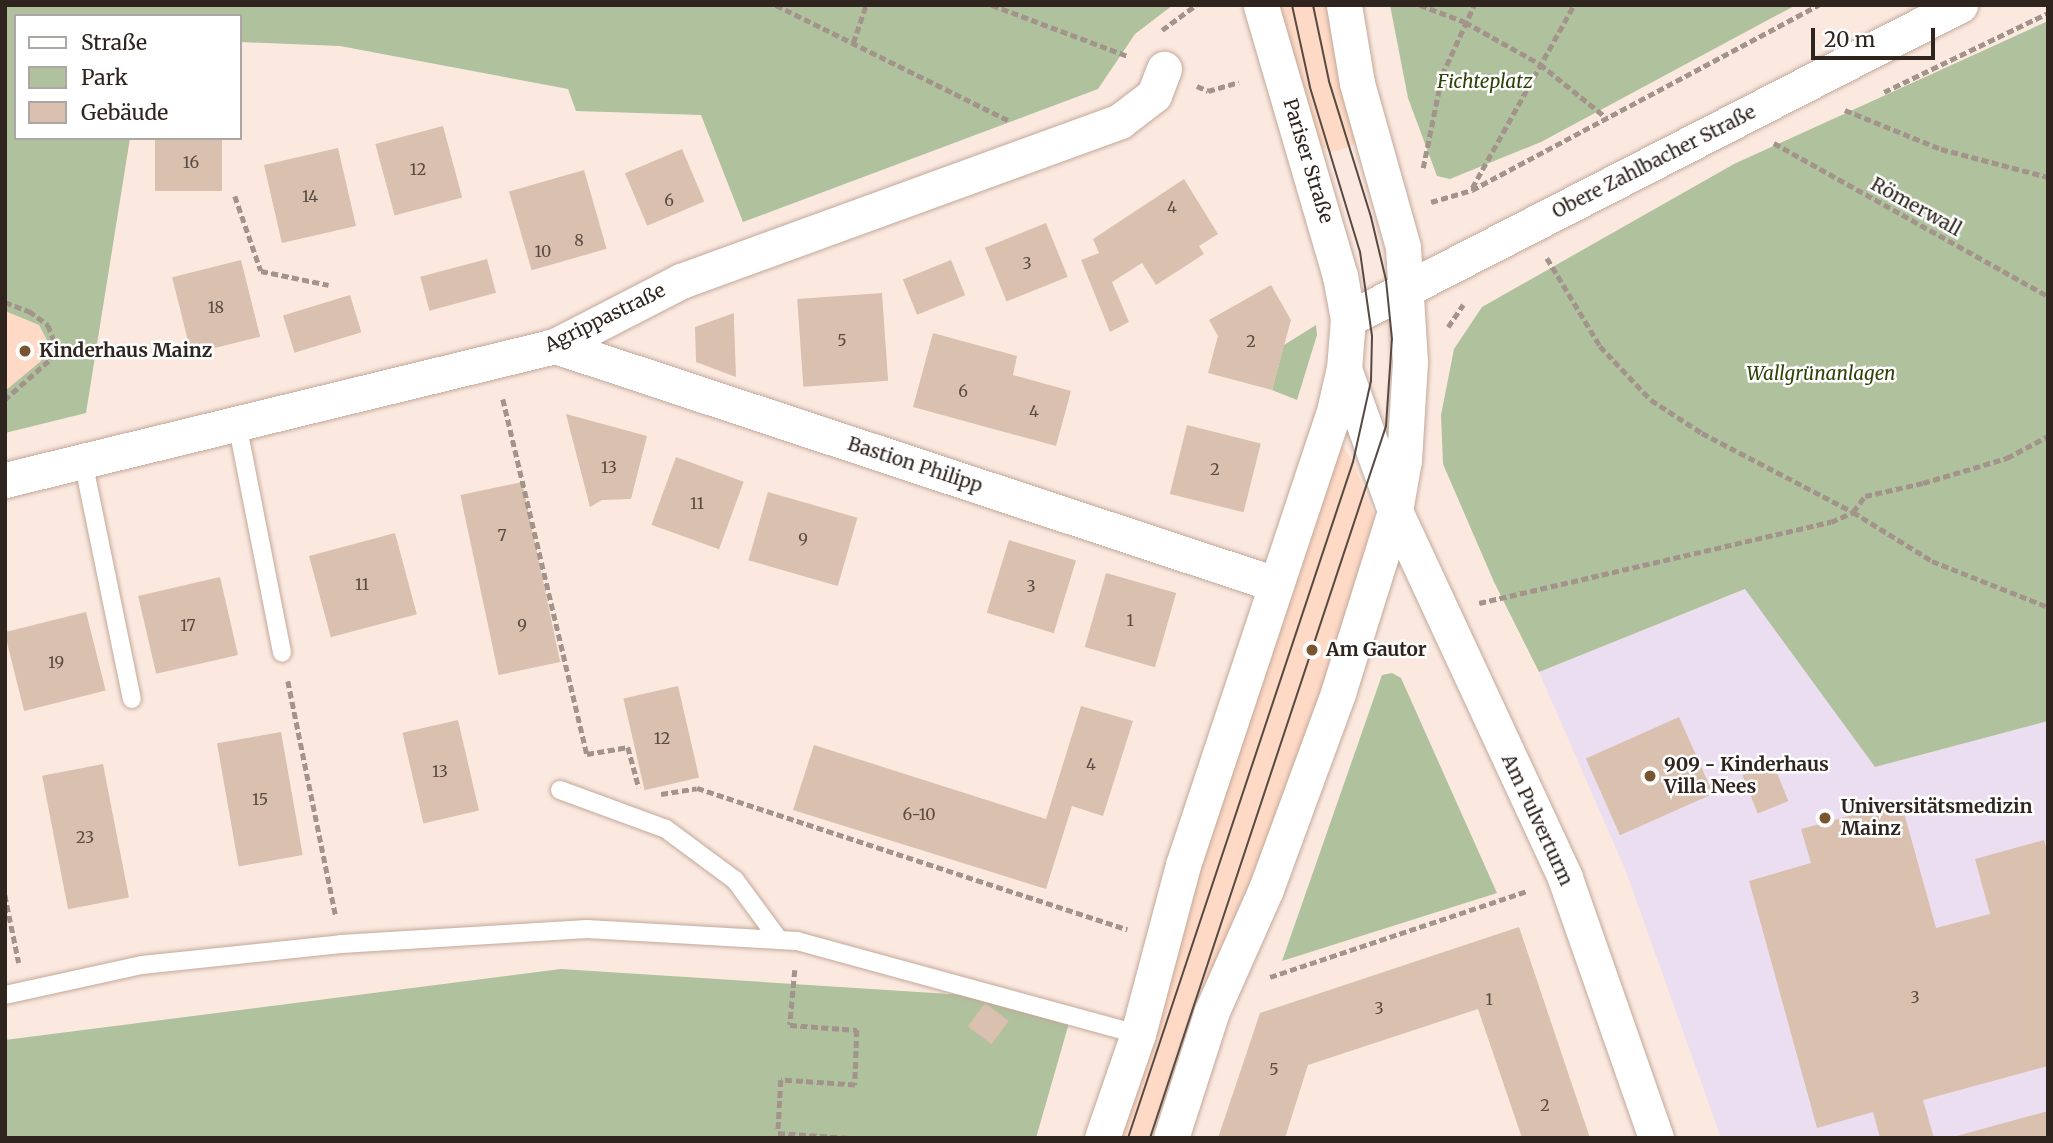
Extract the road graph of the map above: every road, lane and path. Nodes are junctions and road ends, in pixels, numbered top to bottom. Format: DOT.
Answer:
graph roads {
  1 [pos="776,5"];
  2 [pos="866,5"];
  3 [pos="992,5"];
  4 [pos="1261,5"];
  5 [pos="1344,5"];
  6 [pos="1420,5"];
  7 [pos="1474,5"];
  8 [pos="1574,5"];
  9 [pos="1819,5"];
  10 [pos="1960,5"];
  11 [pos="2048,13"];
  12 [pos="1465,22"];
  13 [pos="853,43"];
  14 [pos="1540,64"];
  15 [pos="1151,65"];
  16 [pos="1881,93"];
  17 [pos="1857,104"];
  18 [pos="1845,110"];
  19 [pos="1833,115"];
  20 [pos="1607,118"];
  21 [pos="1783,136"];
  22 [pos="1058,144"];
  23 [pos="2048,177"];
  24 [pos="1421,179"];
  25 [pos="1472,190"];
  26 [pos="235,196"];
  27 [pos="1428,203"];
  28 [pos="1544,252"];
  29 [pos="329,285"];
  30 [pos="1407,290"];
  31 [pos="2048,296"];
  32 [pos="1467,300"];
  33 [pos="5,302"];
  34 [pos="1348,319"];
  35 [pos="1446,330"];
  36 [pos="555,346"];
  37 [pos="495,361"];
  38 [pos="1344,369"];
  39 [pos="5,400"];
  40 [pos="237,423"];
  41 [pos="2048,436"];
  42 [pos="83,461"];
  43 [pos="5,480"];
  44 [pos="1395,511"];
  45 [pos="1853,512"];
  46 [pos="1275,584"];
  47 [pos="1487,600"];
  48 [pos="2048,607"];
  49 [pos="282,653"];
  50 [pos="132,699"];
  51 [pos="560,790"];
  52 [pos="642,798"];
  53 [pos="641,820"];
  54 [pos="1564,878"];
  55 [pos="5,895"];
  56 [pos="779,940"];
  57 [pos="1163,942"];
  58 [pos="341,944"];
  59 [pos="1282,972"];
  60 [pos="794,982"];
  61 [pos="25,990"];
  62 [pos="5,995"];
  63 [pos="1138,1034"];
  64 [pos="850,1138"];
  65 [pos="1102,1138"];
  66 [pos="1171,1138"];
  67 [pos="1656,1138"];
  1 -- 13 [label="path"];
  2 -- 13 [label="path"];
  3 -- 15 [label="path"];
  4 -- 34 [label="street, Pariser Straße"];
  5 -- 30 [label="street"];
  6 -- 12 [label="path"];
  7 -- 12 [label="path"];
  8 -- 14 [label="path"];
  9 -- 20 [label="path"];
  10 -- 30 [label="street, Obere Zahlbacher Straße"];
  11 -- 16 [label="path"];
  12 -- 14 [label="path"];
  12 -- 24 [label="path"];
  13 -- 22 [label="path"];
  14 -- 20 [label="path"];
  14 -- 25 [label="path"];
  15 -- 22 [label="street, Agrippastraße"];
  17 -- 18 [label="path"];
  18 -- 19 [label="path"];
  18 -- 23 [label="path"];
  20 -- 25 [label="path"];
  21 -- 31 [label="path, Römerwall"];
  22 -- 36 [label="street, Agrippastraße"];
  25 -- 27 [label="path"];
  26 -- 29 [label="path"];
  28 -- 45 [label="path"];
  30 -- 34 [label="street, Obere Zahlbacher Straße"];
  30 -- 44 [label="street"];
  32 -- 35 [label="path"];
  33 -- 39 [label="path"];
  34 -- 38 [label="street"];
  36 -- 37 [label="street, Agrippastraße"];
  36 -- 46 [label="street, Bastion Philipp"];
  37 -- 40 [label="street, Agrippastraße"];
  37 -- 52 [label="path"];
  38 -- 44 [label="street"];
  38 -- 46 [label="street"];
  40 -- 42 [label="street, Agrippastraße"];
  40 -- 49 [label="lane"];
  41 -- 45 [label="path"];
  42 -- 43 [label="street, Agrippastraße"];
  42 -- 50 [label="lane"];
  44 -- 54 [label="street, Am Pulverturm"];
  44 -- 66 [label="street"];
  45 -- 47 [label="path"];
  45 -- 48 [label="path"];
  46 -- 57 [label="street"];
  49 -- 58 [label="path"];
  51 -- 53 [label="lane"];
  52 -- 53 [label="path"];
  52 -- 57 [label="path"];
  53 -- 56 [label="lane"];
  54 -- 59 [label="path"];
  54 -- 67 [label="street, Am Pulverturm"];
  55 -- 61 [label="path"];
  56 -- 58 [label="lane"];
  56 -- 63 [label="lane"];
  57 -- 63 [label="street"];
  58 -- 61 [label="lane"];
  60 -- 64 [label="path"];
  61 -- 62 [label="lane"];
  63 -- 65 [label="street"];
}
